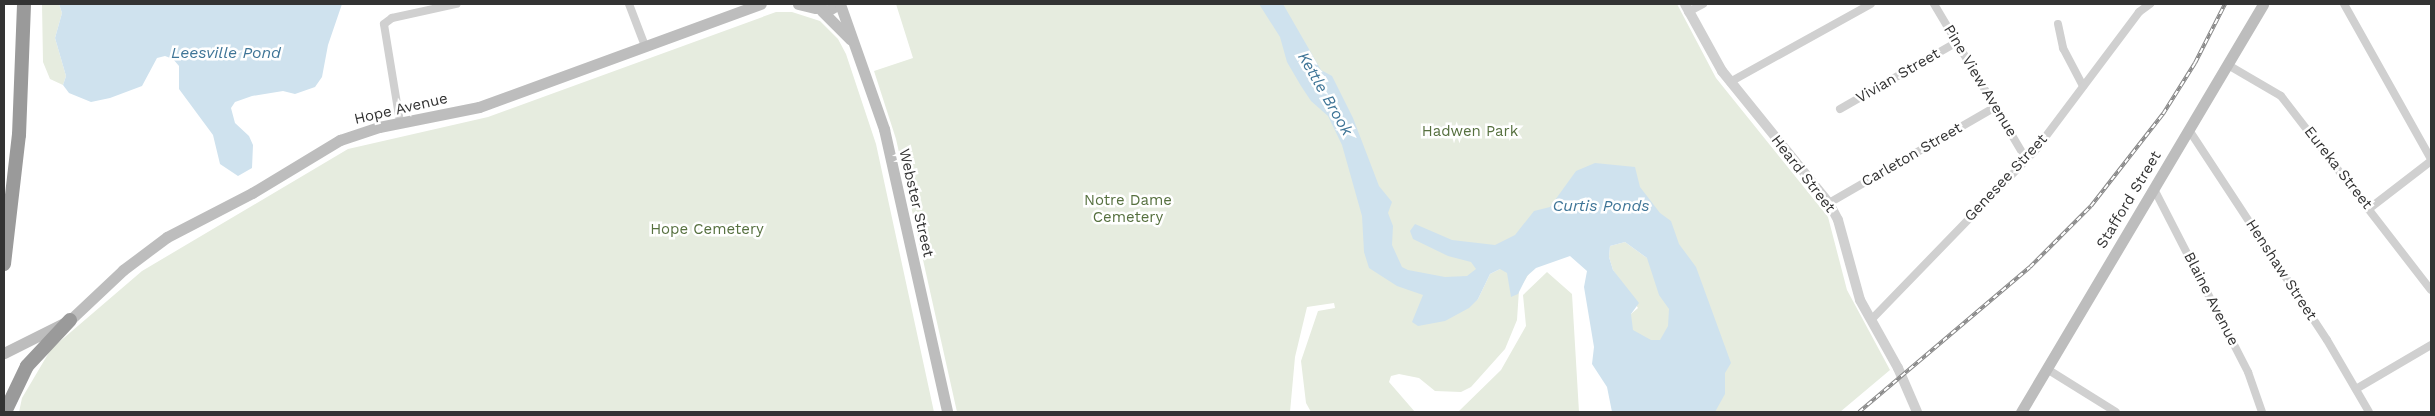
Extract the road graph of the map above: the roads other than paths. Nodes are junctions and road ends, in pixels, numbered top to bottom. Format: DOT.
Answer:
graph roads {
  1 [pos="24,4"];
  2 [pos="456,4"];
  3 [pos="629,4"];
  4 [pos="761,4"];
  5 [pos="798,4"];
  6 [pos="840,4"];
  7 [pos="1703,4"];
  8 [pos="1871,4"];
  9 [pos="1934,4"];
  10 [pos="2134,4"];
  11 [pos="2150,4"];
  12 [pos="2263,4"];
  13 [pos="2344,4"];
  14 [pos="443,6"];
  15 [pos="817,7"];
  16 [pos="1686,8"];
  17 [pos="2140,12"];
  18 [pos="2058,24"];
  19 [pos="1957,42"];
  20 [pos="645,46"];
  21 [pos="855,46"];
  22 [pos="2228,65"];
  23 [pos="1730,82"];
  24 [pos="2084,86"];
  25 [pos="1996,107"];
  26 [pos="1840,109"];
  27 [pos="400,122"];
  28 [pos="2188,130"];
  29 [pos="2026,159"];
  30 [pos="2431,160"];
  31 [pos="2154,189"];
  32 [pos="1829,203"];
  33 [pos="2370,208"];
  34 [pos="4,264"];
  35 [pos="2431,290"];
  36 [pos="70,320"];
  37 [pos="1871,320"];
  38 [pos="2431,345"];
  39 [pos="4,353"];
  40 [pos="2047,369"];
  41 [pos="2356,389"];
  42 [pos="5,412"];
  43 [pos="948,412"];
  44 [pos="1917,412"];
  45 [pos="2021,412"];
  46 [pos="2116,412"];
  47 [pos="2262,412"];
  48 [pos="2369,412"];
  1 -- 34 [label="highway"];
  2 -- 14 [label="street"];
  3 -- 20 [label="street"];
  4 -- 20 [label="main road, Hope Avenue"];
  5 -- 15 [label="main road"];
  6 -- 15 [label="main road"];
  6 -- 21 [label="main road, Webster Street"];
  7 -- 16 [label="street"];
  8 -- 23 [label="street"];
  9 -- 19 [label="street, Pine View Avenue"];
  10 -- 17 [label="street"];
  11 -- 17 [label="street, Genesee Street"];
  12 -- 22 [label="main road, Stafford Street"];
  13 -- 30 [label="street"];
  14 -- 27 [label="street"];
  15 -- 21 [label="main road"];
  16 -- 23 [label="street, Heard Street"];
  17 -- 24 [label="street, Genesee Street"];
  18 -- 24 [label="street"];
  19 -- 25 [label="street, Pine View Avenue"];
  19 -- 26 [label="street, Vivian Street"];
  20 -- 27 [label="main road, Hope Avenue"];
  21 -- 43 [label="main road, Webster Street"];
  22 -- 28 [label="main road, Stafford Street"];
  22 -- 33 [label="street, Eureka Street"];
  23 -- 32 [label="street, Heard Street"];
  24 -- 29 [label="street, Genesee Street"];
  25 -- 29 [label="street, Pine View Avenue"];
  25 -- 32 [label="street, Carleton Street"];
  27 -- 36 [label="main road, Hope Avenue"];
  28 -- 31 [label="main road, Stafford Street"];
  28 -- 41 [label="street, Henshaw Street"];
  29 -- 37 [label="street, Genesee Street"];
  30 -- 33 [label="street"];
  31 -- 40 [label="main road, Stafford Street"];
  31 -- 47 [label="street, Blaine Avenue"];
  32 -- 37 [label="street, Heard Street"];
  33 -- 35 [label="street, Eureka Street"];
  36 -- 39 [label="main road, Hope Avenue"];
  36 -- 42 [label="highway"];
  37 -- 44 [label="street, Heard Street"];
  38 -- 41 [label="street"];
  40 -- 45 [label="main road, Stafford Street"];
  40 -- 46 [label="street"];
  41 -- 48 [label="street, Henshaw Street"];
}
